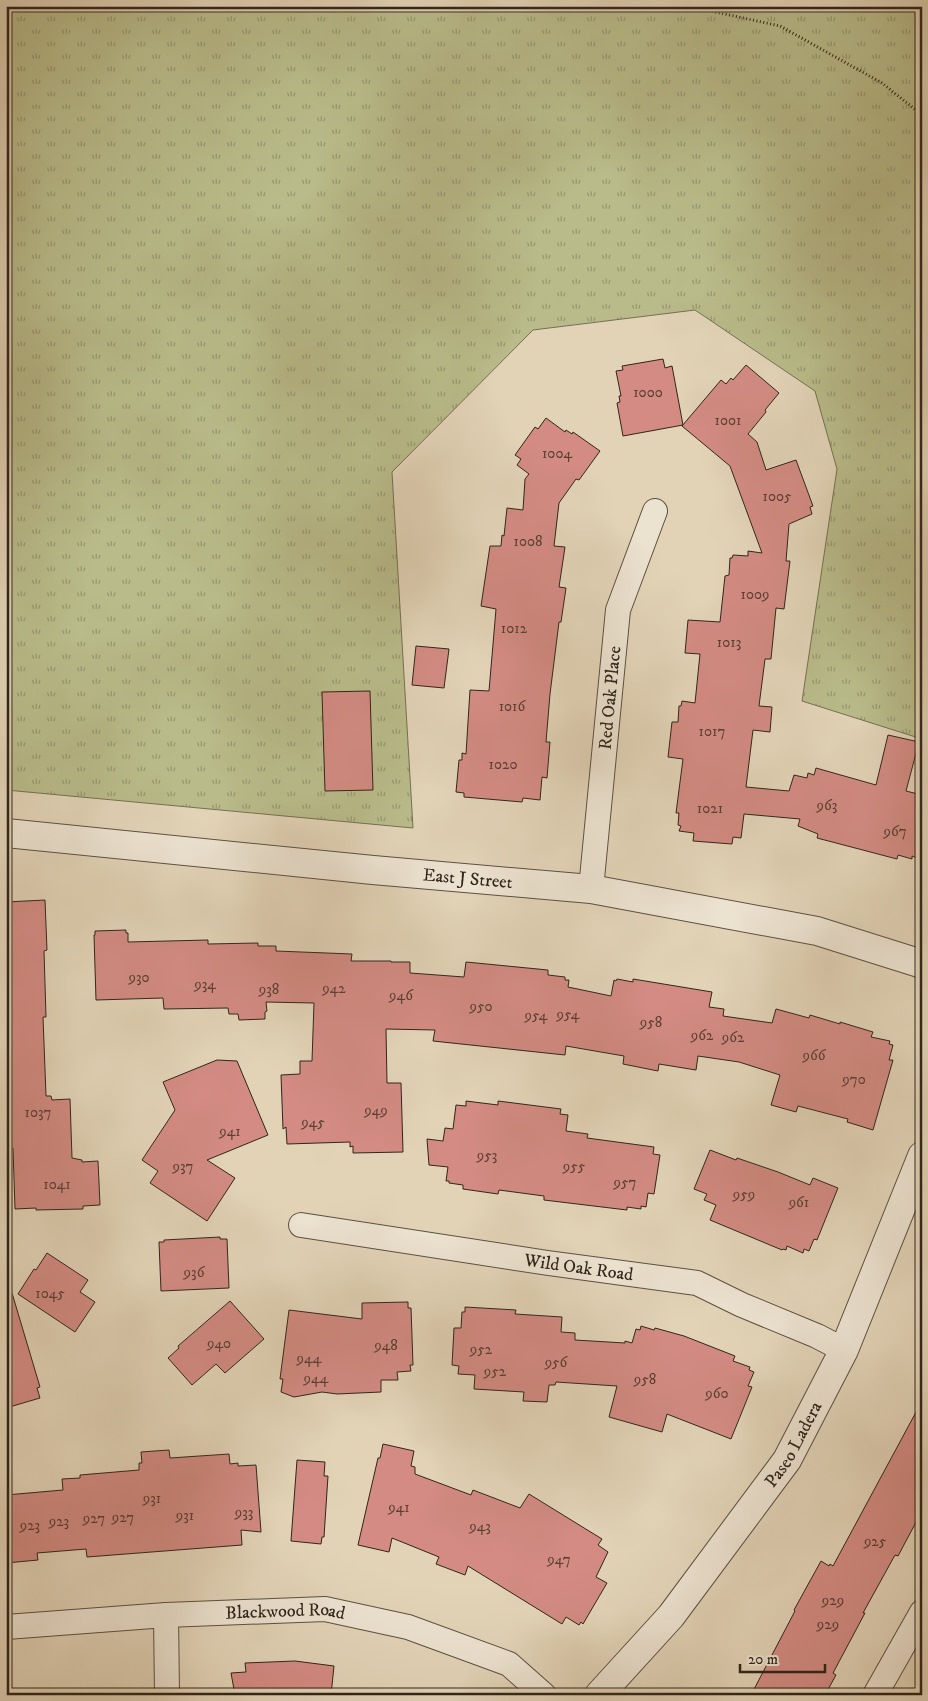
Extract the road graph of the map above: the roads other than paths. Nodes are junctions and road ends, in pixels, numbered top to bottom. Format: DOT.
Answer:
graph roads {
  1 [pos="655,511"];
  2 [pos="6,833"];
  3 [pos="591,889"];
  4 [pos="922,964"];
  5 [pos="922,1156"];
  6 [pos="301,1225"];
  7 [pos="844,1350"];
  8 [pos="922,1612"];
  9 [pos="166,1615"];
  10 [pos="6,1627"];
  11 [pos="167,1695"];
  12 [pos="544,1695"];
  13 [pos="598,1695"];
  14 [pos="875,1695"];
  1 -- 3 [label="street, Red Oak Place"];
  2 -- 3 [label="street, East J Street"];
  3 -- 4 [label="street, East J Street"];
  5 -- 7 [label="street, Paseo Ladera"];
  6 -- 7 [label="street, Wild Oak Road"];
  7 -- 13 [label="street, Paseo Ladera"];
  8 -- 14 [label="street"];
  9 -- 10 [label="street, Blackwood Road"];
  9 -- 11 [label="street"];
  9 -- 12 [label="street, Blackwood Road"];
}
